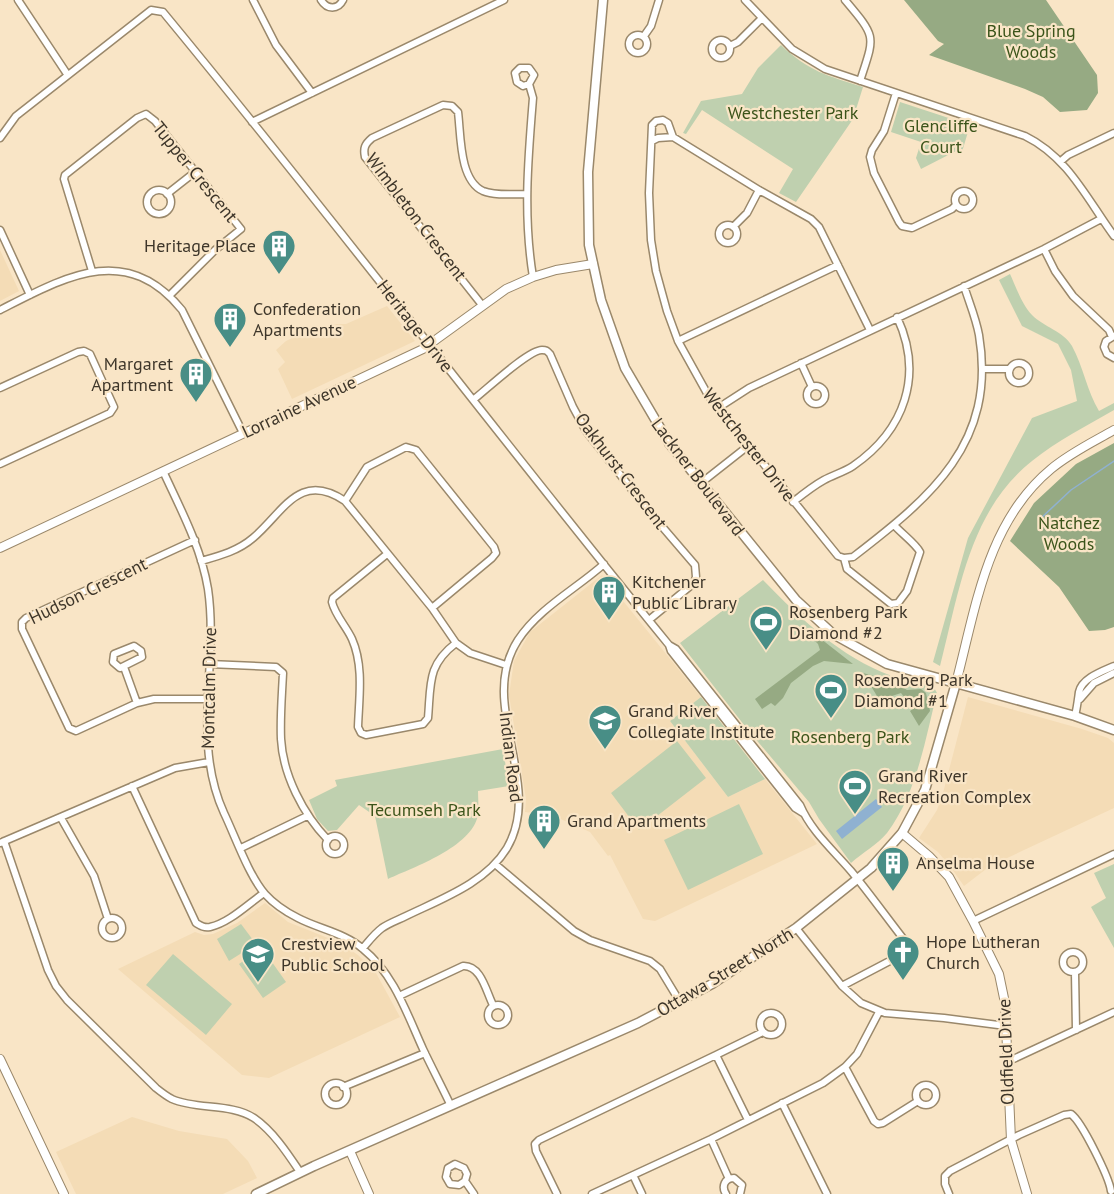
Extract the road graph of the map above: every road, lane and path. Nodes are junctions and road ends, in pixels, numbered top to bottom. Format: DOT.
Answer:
graph roads {
  1 [pos="18,0"];
  2 [pos="253,0"];
  3 [pos="321,0"];
  4 [pos="343,0"];
  5 [pos="502,0"];
  6 [pos="603,0"];
  7 [pos="659,0"];
  8 [pos="745,0"];
  9 [pos="845,0"];
  10 [pos="762,18"];
  11 [pos="644,36"];
  12 [pos="730,46"];
  13 [pos="67,75"];
  14 [pos="860,81"];
  15 [pos="530,84"];
  16 [pos="312,93"];
  17 [pos="896,93"];
  18 [pos="252,122"];
  19 [pos="1114,133"];
  20 [pos="673,137"];
  21 [pos="0,138"];
  22 [pos="652,141"];
  23 [pos="1061,161"];
  24 [pos="195,172"];
  25 [pos="759,190"];
  26 [pos="167,194"];
  27 [pos="526,194"];
  28 [pos="956,205"];
  29 [pos="1101,219"];
  30 [pos="734,227"];
  31 [pos="0,230"];
  32 [pos="1114,237"];
  33 [pos="1044,249"];
  34 [pos="593,264"];
  35 [pos="838,265"];
  36 [pos="92,271"];
  37 [pos="533,277"];
  38 [pos="964,286"];
  39 [pos="30,295"];
  40 [pos="170,295"];
  41 [pos="482,305"];
  42 [pos="0,310"];
  43 [pos="897,317"];
  44 [pos="870,330"];
  45 [pos="1113,337"];
  46 [pos="678,341"];
  47 [pos="429,345"];
  48 [pos="1114,358"];
  49 [pos="801,363"];
  50 [pos="983,369"];
  51 [pos="1010,369"];
  52 [pos="812,387"];
  53 [pos="0,388"];
  54 [pos="473,400"];
  55 [pos="718,408"];
  56 [pos="1114,430"];
  57 [pos="243,433"];
  58 [pos="748,446"];
  59 [pos="0,464"];
  60 [pos="163,471"];
  61 [pos="701,483"];
  62 [pos="345,501"];
  63 [pos="794,502"];
  64 [pos="894,525"];
  65 [pos="195,540"];
  66 [pos="0,548"];
  67 [pos="387,554"];
  68 [pos="844,558"];
  69 [pos="201,561"];
  70 [pos="604,564"];
  71 [pos="432,608"];
  72 [pos="649,620"];
  73 [pos="456,643"];
  74 [pos="209,664"];
  75 [pos="506,665"];
  76 [pos="1114,666"];
  77 [pos="124,667"];
  78 [pos="1114,673"];
  79 [pos="956,683"];
  80 [pos="207,699"];
  81 [pos="1079,700"];
  82 [pos="137,703"];
  83 [pos="1075,716"];
  84 [pos="1114,730"];
  85 [pos="209,762"];
  86 [pos="132,786"];
  87 [pos="308,816"];
  88 [pos="61,818"];
  89 [pos="902,833"];
  90 [pos="328,840"];
  91 [pos="2,842"];
  92 [pos="241,848"];
  93 [pos="1114,854"];
  94 [pos="495,864"];
  95 [pos="858,879"];
  96 [pos="264,893"];
  97 [pos="108,919"];
  98 [pos="974,921"];
  99 [pos="796,928"];
  100 [pos="363,948"];
  101 [pos="1075,972"];
  102 [pos="842,986"];
  103 [pos="399,996"];
  104 [pos="680,1002"];
  105 [pos="493,1005"];
  106 [pos="879,1011"];
  107 [pos="1112,1016"];
  108 [pos="1006,1026"];
  109 [pos="1076,1030"];
  110 [pos="763,1032"];
  111 [pos="425,1053"];
  112 [pos="716,1055"];
  113 [pos="0,1059"];
  114 [pos="1007,1062"];
  115 [pos="845,1068"];
  116 [pos="343,1087"];
  117 [pos="918,1101"];
  118 [pos="782,1103"];
  119 [pos="451,1106"];
  120 [pos="748,1120"];
  121 [pos="711,1138"];
  122 [pos="1011,1140"];
  123 [pos="350,1151"];
  124 [pos="300,1172"];
  125 [pos="633,1175"];
  126 [pos="729,1179"];
  127 [pos="465,1181"];
  128 [pos="1110,1192"];
  129 [pos="64,1194"];
  130 [pos="256,1194"];
  131 [pos="369,1194"];
  132 [pos="474,1194"];
  133 [pos="556,1194"];
  134 [pos="592,1194"];
  135 [pos="642,1194"];
  136 [pos="726,1194"];
  137 [pos="740,1194"];
  138 [pos="827,1194"];
  139 [pos="949,1194"];
  140 [pos="1027,1194"];
  1 -- 13 [label="street"];
  2 -- 16 [label="street"];
  3 -- 4 [label="street"];
  5 -- 16 [label="street"];
  6 -- 34 [label="main road, Lackner Boulevard"];
  7 -- 11 [label="street"];
  8 -- 10 [label="street"];
  9 -- 14 [label="street"];
  10 -- 12 [label="street"];
  10 -- 14 [label="street"];
  13 -- 18 [label="street, Heritage Drive"];
  13 -- 21 [label="street"];
  14 -- 17 [label="street"];
  15 -- 27 [label="street"];
  16 -- 18 [label="street"];
  17 -- 23 [label="street"];
  17 -- 28 [label="street"];
  18 -- 47 [label="street, Heritage Drive"];
  19 -- 23 [label="street"];
  20 -- 22 [label="street"];
  20 -- 22 [label="street, Westchester Drive"];
  20 -- 25 [label="street, Westchester Drive"];
  22 -- 46 [label="street, Westchester Drive"];
  23 -- 29 [label="street"];
  24 -- 26 [label="street"];
  24 -- 36 [label="street, Tupper Crescent"];
  24 -- 40 [label="street, Tupper Crescent"];
  25 -- 30 [label="street"];
  25 -- 35 [label="street, Westchester Drive"];
  27 -- 37 [label="street"];
  27 -- 41 [label="street, Wimbleton Crescent"];
  29 -- 32 [label="street"];
  29 -- 33 [label="street"];
  31 -- 39 [label="street"];
  33 -- 38 [label="street"];
  33 -- 45 [label="street"];
  34 -- 37 [label="street, Lorraine Avenue"];
  34 -- 61 [label="main road, Lackner Boulevard"];
  35 -- 44 [label="street, Westchester Drive"];
  35 -- 46 [label="street"];
  36 -- 39 [label="street"];
  36 -- 40 [label="street"];
  37 -- 41 [label="street, Lorraine Avenue"];
  38 -- 43 [label="street"];
  38 -- 50 [label="street"];
  39 -- 42 [label="street"];
  40 -- 57 [label="street"];
  41 -- 47 [label="street, Lorraine Avenue"];
  43 -- 44 [label="street"];
  43 -- 63 [label="street"];
  44 -- 49 [label="street"];
  45 -- 48 [label="street"];
  46 -- 55 [label="street, Westchester Drive"];
  47 -- 54 [label="street, Heritage Drive"];
  47 -- 57 [label="street, Lorraine Avenue"];
  49 -- 52 [label="street"];
  49 -- 55 [label="street"];
  50 -- 51 [label="street"];
  50 -- 64 [label="street"];
  53 -- 59 [label="street"];
  54 -- 70 [label="street, Heritage Drive"];
  54 -- 72 [label="street, Oakhurst Crescent"];
  55 -- 58 [label="street, Westchester Drive"];
  56 -- 79 [label="street, Ottawa Street North"];
  57 -- 60 [label="street, Lorraine Avenue"];
  58 -- 61 [label="street"];
  58 -- 63 [label="street, Westchester Drive"];
  60 -- 65 [label="street, Montcalm Drive"];
  60 -- 66 [label="street, Lorraine Avenue"];
  61 -- 79 [label="main road, Lackner Boulevard"];
  62 -- 67 [label="street"];
  62 -- 69 [label="street"];
  62 -- 71 [label="street"];
  63 -- 68 [label="street, Westchester Drive"];
  64 -- 68 [label="street"];
  64 -- 68 [label="street, Westchester Drive"];
  65 -- 69 [label="street, Montcalm Drive"];
  65 -- 82 [label="street, Hudson Crescent"];
  67 -- 71 [label="street"];
  67 -- 73 [label="street"];
  69 -- 74 [label="street, Montcalm Drive"];
  70 -- 72 [label="street, Heritage Drive"];
  70 -- 75 [label="street, Indian Road"];
  71 -- 73 [label="street"];
  72 -- 95 [label="street, Heritage Drive"];
  73 -- 75 [label="street"];
  74 -- 80 [label="street, Montcalm Drive"];
  74 -- 87 [label="street"];
  75 -- 94 [label="street, Indian Road"];
  76 -- 81 [label="street"];
  77 -- 77 [label="street"];
  77 -- 82 [label="street"];
  78 -- 81 [label="street"];
  79 -- 83 [label="main road, Lackner Boulevard"];
  79 -- 89 [label="main road, Ottawa Street North"];
  80 -- 82 [label="street, Hudson Crescent"];
  80 -- 85 [label="street, Montcalm Drive"];
  81 -- 83 [label="street"];
  83 -- 84 [label="main road, Lackner Boulevard"];
  85 -- 86 [label="street"];
  85 -- 92 [label="street, Montcalm Drive"];
  86 -- 88 [label="street"];
  86 -- 96 [label="street"];
  87 -- 90 [label="street"];
  87 -- 92 [label="street"];
  88 -- 91 [label="street"];
  88 -- 97 [label="street"];
  89 -- 95 [label="main road, Ottawa Street North"];
  89 -- 98 [label="street, Oldfield Drive"];
  91 -- 124 [label="street"];
  92 -- 96 [label="street, Montcalm Drive"];
  93 -- 98 [label="street"];
  94 -- 100 [label="street, Indian Road"];
  94 -- 104 [label="street"];
  95 -- 99 [label="main road, Ottawa Street North"];
  95 -- 102 [label="street, Heritage Drive"];
  96 -- 100 [label="street, Montcalm Drive"];
  98 -- 108 [label="street, Oldfield Drive"];
  99 -- 102 [label="street"];
  99 -- 104 [label="main road, Ottawa Street North"];
  100 -- 103 [label="street, Montcalm Drive"];
  101 -- 109 [label="street"];
  102 -- 106 [label="street"];
  103 -- 105 [label="street"];
  103 -- 111 [label="street, Montcalm Drive"];
  104 -- 119 [label="main road, Ottawa Street North"];
  106 -- 108 [label="street"];
  106 -- 115 [label="street"];
  107 -- 109 [label="street"];
  108 -- 114 [label="street, Oldfield Drive"];
  109 -- 114 [label="street"];
  110 -- 112 [label="street"];
  111 -- 116 [label="street"];
  111 -- 119 [label="street, Montcalm Drive"];
  112 -- 120 [label="street"];
  112 -- 133 [label="street"];
  113 -- 129 [label="street"];
  114 -- 122 [label="street, Oldfield Drive"];
  115 -- 117 [label="street"];
  115 -- 118 [label="street"];
  118 -- 120 [label="street"];
  118 -- 138 [label="street"];
  119 -- 123 [label="main road, Ottawa Street North"];
  120 -- 121 [label="street"];
  121 -- 125 [label="street"];
  121 -- 126 [label="street"];
  122 -- 128 [label="street"];
  122 -- 139 [label="street"];
  122 -- 140 [label="street, Oldfield Drive"];
  123 -- 124 [label="main road, Ottawa Street North"];
  123 -- 131 [label="street"];
  124 -- 130 [label="main road, Ottawa Street North"];
  125 -- 134 [label="street"];
  125 -- 135 [label="street"];
  126 -- 136 [label="street"];
  126 -- 137 [label="street"];
  127 -- 132 [label="street"];
}
